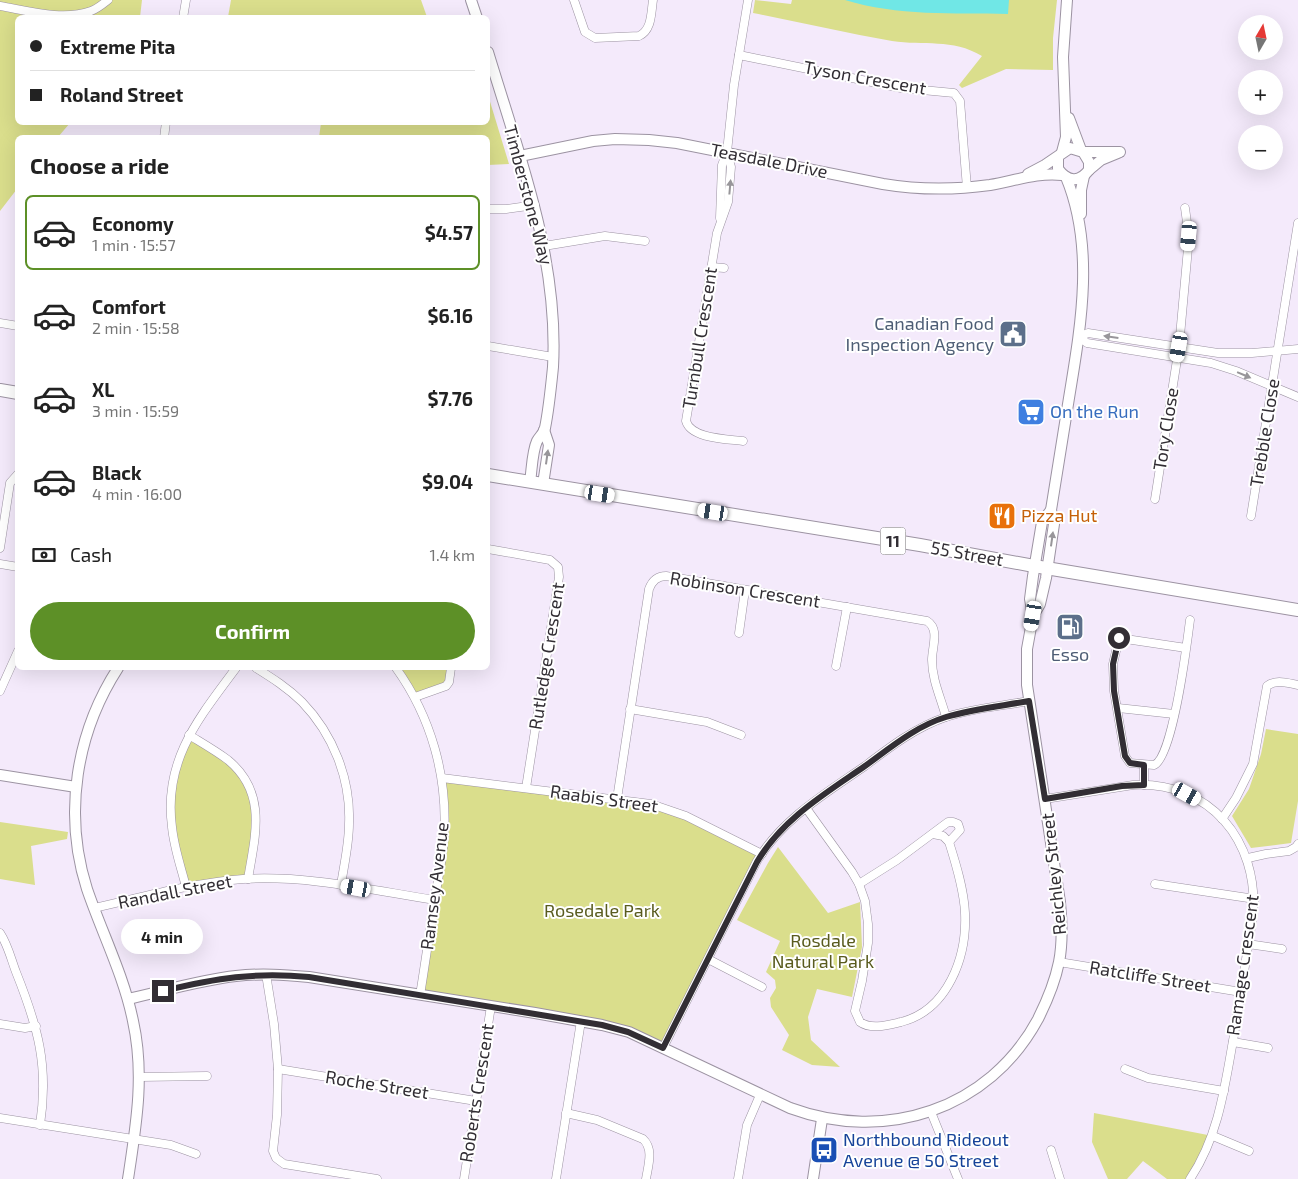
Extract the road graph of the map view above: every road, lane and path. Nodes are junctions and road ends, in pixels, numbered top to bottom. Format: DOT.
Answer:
graph roads {
  1 [pos="108,0"];
  2 [pos="186,0"];
  3 [pos="471,0"];
  4 [pos="574,0"];
  5 [pos="653,0"];
  6 [pos="748,0"];
  7 [pos="1067,0"];
  8 [pos="0,6"];
  9 [pos="184,15"];
  10 [pos="476,15"];
  11 [pos="739,55"];
  12 [pos="490,58"];
  13 [pos="1066,110"];
  14 [pos="1082,151"];
  15 [pos="727,152"];
  16 [pos="1060,154"];
  17 [pos="520,156"];
  18 [pos="1086,173"];
  19 [pos="1064,176"];
  20 [pos="1018,179"];
  21 [pos="967,188"];
  22 [pos="534,205"];
  23 [pos="1185,208"];
  24 [pos="490,210"];
  25 [pos="1298,223"];
  26 [pos="1080,225"];
  27 [pos="645,241"];
  28 [pos="544,246"];
  29 [pos="712,266"];
  30 [pos="724,268"];
  31 [pos="0,324"];
  32 [pos="15,326"];
  33 [pos="1079,337"];
  34 [pos="1130,339"];
  35 [pos="490,346"];
  36 [pos="1179,347"];
  37 [pos="1298,349"];
  38 [pos="1128,350"];
  39 [pos="1278,350"];
  40 [pos="1227,354"];
  41 [pos="553,357"];
  42 [pos="1177,358"];
  43 [pos="1225,367"];
  44 [pos="1272,387"];
  45 [pos="0,390"];
  46 [pos="15,392"];
  47 [pos="0,396"];
  48 [pos="1298,397"];
  49 [pos="15,398"];
  50 [pos="544,430"];
  51 [pos="743,441"];
  52 [pos="15,475"];
  53 [pos="490,475"];
  54 [pos="530,482"];
  55 [pos="543,484"];
  56 [pos="1155,499"];
  57 [pos="1050,510"];
  58 [pos="1251,516"];
  59 [pos="0,548"];
  60 [pos="490,549"];
  61 [pos="0,564"];
  62 [pos="15,566"];
  63 [pos="1034,566"];
  64 [pos="1048,568"];
  65 [pos="745,590"];
  66 [pos="846,607"];
  67 [pos="1298,610"];
  68 [pos="1033,616"];
  69 [pos="1190,620"];
  70 [pos="739,633"];
  71 [pos="1186,648"];
  72 [pos="15,656"];
  73 [pos="836,666"];
  74 [pos="117,670"];
  75 [pos="235,670"];
  76 [pos="259,670"];
  77 [pos="397,670"];
  78 [pos="451,670"];
  79 [pos="2,679"];
  80 [pos="1298,685"];
  81 [pos="0,691"];
  82 [pos="414,697"];
  83 [pos="1029,701"];
  84 [pos="1118,708"];
  85 [pos="630,709"];
  86 [pos="1174,714"];
  87 [pos="946,717"];
  88 [pos="189,735"];
  89 [pos="741,735"];
  90 [pos="1144,765"];
  91 [pos="0,775"];
  92 [pos="442,778"];
  93 [pos="1144,785"];
  94 [pos="76,787"];
  95 [pos="526,788"];
  96 [pos="616,799"];
  97 [pos="1045,799"];
  98 [pos="806,808"];
  99 [pos="1222,818"];
  100 [pos="933,834"];
  101 [pos="949,842"];
  102 [pos="1298,844"];
  103 [pos="762,854"];
  104 [pos="1248,858"];
  105 [pos="248,879"];
  106 [pos="859,884"];
  107 [pos="1155,884"];
  108 [pos="341,885"];
  109 [pos="186,887"];
  110 [pos="435,900"];
  111 [pos="1254,900"];
  112 [pos="94,908"];
  113 [pos="0,933"];
  114 [pos="1248,944"];
  115 [pos="1282,949"];
  116 [pos="708,959"];
  117 [pos="1059,962"];
  118 [pos="266,974"];
  119 [pos="762,987"];
  120 [pos="1241,992"];
  121 [pos="420,995"];
  122 [pos="128,999"];
  123 [pos="491,1006"];
  124 [pos="581,1021"];
  125 [pos="0,1024"];
  126 [pos="36,1026"];
  127 [pos="1233,1042"];
  128 [pos="663,1048"];
  129 [pos="1268,1048"];
  130 [pos="1125,1069"];
  131 [pos="278,1070"];
  132 [pos="207,1076"];
  133 [pos="140,1077"];
  134 [pos="1224,1091"];
  135 [pos="760,1095"];
  136 [pos="476,1101"];
  137 [pos="930,1112"];
  138 [pos="566,1113"];
  139 [pos="0,1118"];
  140 [pos="822,1119"];
  141 [pos="40,1125"];
  142 [pos="1212,1136"];
  143 [pos="134,1140"];
  144 [pos="1051,1150"];
  145 [pos="1249,1151"];
  146 [pos="196,1154"];
  147 [pos="128,1179"];
  148 [pos="377,1179"];
  149 [pos="464,1179"];
  150 [pos="556,1179"];
  151 [pos="646,1179"];
  152 [pos="738,1179"];
  153 [pos="813,1179"];
  154 [pos="958,1179"];
  155 [pos="1060,1179"];
  156 [pos="1190,1179"];
  1 -- 8 [label="street"];
  2 -- 9 [label="street"];
  3 -- 10 [label="street"];
  4 -- 5 [label="street"];
  6 -- 11 [label="street, Turnbull Crescent"];
  7 -- 13 [label="street"];
  11 -- 15 [label="street, Turnbull Crescent"];
  11 -- 21 [label="street, Tyson Crescent"];
  12 -- 17 [label="street, Timberstone Way"];
  13 -- 14 [label="street"];
  13 -- 16 [label="street"];
  14 -- 16 [label="street"];
  14 -- 18 [label="street"];
  14 -- 18 [label="street"];
  15 -- 17 [label="street, Teasdale Drive"];
  15 -- 21 [label="street, Teasdale Drive"];
  15 -- 29 [label="street, Turnbull Crescent"];
  16 -- 19 [label="street"];
  16 -- 20 [label="street, Teasdale Drive"];
  17 -- 22 [label="street, Timberstone Way"];
  18 -- 19 [label="street"];
  18 -- 26 [label="street"];
  19 -- 20 [label="street, Teasdale Drive"];
  19 -- 26 [label="street"];
  20 -- 21 [label="street, Teasdale Drive"];
  22 -- 24 [label="street"];
  22 -- 28 [label="street, Timberstone Way"];
  23 -- 36 [label="street, Tory Close"];
  25 -- 39 [label="street, Trebble Close"];
  26 -- 33 [label="street"];
  27 -- 28 [label="street"];
  28 -- 41 [label="street, Timberstone Way"];
  29 -- 30 [label="street"];
  29 -- 51 [label="street, Turnbull Crescent"];
  31 -- 32 [label="street"];
  34 -- 33 [label="street, one-way"];
  33 -- 38 [label="street"];
  33 -- 57 [label="street"];
  34 -- 36 [label="street"];
  34 -- 38 [label="street"];
  35 -- 41 [label="street"];
  36 -- 40 [label="street"];
  36 -- 42 [label="street, Tory Close"];
  37 -- 39 [label="street"];
  38 -- 42 [label="street"];
  39 -- 40 [label="street"];
  39 -- 44 [label="street, Trebble Close"];
  40 -- 43 [label="street"];
  41 -- 50 [label="street, Timberstone Way"];
  42 -- 43 [label="street"];
  42 -- 56 [label="street, Tory Close"];
  43 -- 44 [label="street, one-way"];
  44 -- 48 [label="street"];
  44 -- 58 [label="street, Trebble Close"];
  45 -- 46 [label="main road"];
  47 -- 49 [label="main road"];
  50 -- 54 [label="street, Timberstone Way"];
  55 -- 50 [label="street, Timberstone Way, one-way"];
  52 -- 59 [label="street"];
  53 -- 54 [label="main road, 55 Street / 11"];
  54 -- 55 [label="main road, 55 Street / 11"];
  55 -- 63 [label="main road, 55 Street / 11"];
  57 -- 63 [label="street, Reichley Street"];
  64 -- 57 [label="street, Reichley Street, one-way"];
  60 -- 95 [label="street, Rutledge Crescent"];
  61 -- 62 [label="street"];
  63 -- 64 [label="main road, 55 Street / 11"];
  63 -- 68 [label="street, Reichley Street"];
  64 -- 67 [label="main road, 55 Street / 11"];
  64 -- 68 [label="street, Reichley Street"];
  65 -- 66 [label="street, Robinson Crescent"];
  65 -- 70 [label="street"];
  65 -- 85 [label="street, Robinson Crescent"];
  66 -- 73 [label="street"];
  66 -- 87 [label="street, Robinson Crescent"];
  68 -- 83 [label="street, Reichley Street"];
  69 -- 71 [label="street"];
  71 -- 84 [label="street"];
  71 -- 86 [label="street"];
  72 -- 79 [label="street"];
  74 -- 94 [label="street"];
  75 -- 88 [label="street"];
  76 -- 108 [label="street"];
  77 -- 82 [label="street, Ramsey Avenue"];
  78 -- 82 [label="street"];
  79 -- 81 [label="street"];
  80 -- 99 [label="street"];
  82 -- 92 [label="street, Ramsey Avenue"];
  83 -- 87 [label="street"];
  83 -- 97 [label="street, Reichley Street"];
  84 -- 86 [label="street"];
  84 -- 90 [label="street"];
  85 -- 89 [label="street"];
  85 -- 96 [label="street, Robinson Crescent"];
  86 -- 90 [label="street"];
  87 -- 98 [label="street"];
  88 -- 105 [label="street"];
  88 -- 109 [label="street"];
  90 -- 93 [label="street"];
  91 -- 94 [label="street"];
  92 -- 95 [label="street, Raabis Street"];
  92 -- 110 [label="street, Ramsey Avenue"];
  93 -- 97 [label="street, Ramage Crescent"];
  93 -- 99 [label="street, Ramage Crescent"];
  94 -- 112 [label="street"];
  95 -- 96 [label="street, Raabis Street"];
  96 -- 103 [label="street, Raabis Street"];
  97 -- 117 [label="street, Reichley Street"];
  98 -- 103 [label="street"];
  98 -- 106 [label="street"];
  99 -- 104 [label="street, Ramage Crescent"];
  100 -- 101 [label="street"];
  100 -- 101 [label="street"];
  100 -- 106 [label="street"];
  101 -- 106 [label="street"];
  102 -- 104 [label="street"];
  103 -- 116 [label="street"];
  104 -- 111 [label="street, Ramage Crescent"];
  105 -- 108 [label="street, Randall Street"];
  105 -- 109 [label="street, Randall Street"];
  107 -- 111 [label="street"];
  108 -- 110 [label="street, Randall Street"];
  109 -- 112 [label="street, Randall Street"];
  110 -- 121 [label="street, Ramsey Avenue"];
  111 -- 114 [label="street, Ramage Crescent"];
  112 -- 122 [label="street"];
  113 -- 126 [label="street"];
  114 -- 115 [label="street"];
  114 -- 120 [label="street, Ramage Crescent"];
  116 -- 119 [label="street"];
  116 -- 128 [label="street"];
  117 -- 120 [label="street, Ratcliffe Street"];
  117 -- 137 [label="street, Reichley Street"];
  118 -- 121 [label="street, Reichley Street"];
  118 -- 122 [label="street, Reichley Street"];
  118 -- 131 [label="street"];
  120 -- 127 [label="street, Ramage Crescent"];
  121 -- 123 [label="street, Reichley Street"];
  122 -- 133 [label="street"];
  123 -- 124 [label="street, Reichley Street"];
  123 -- 136 [label="street, Roberts Crescent"];
  124 -- 128 [label="street, Reichley Street"];
  124 -- 138 [label="street"];
  125 -- 126 [label="street"];
  126 -- 141 [label="street"];
  127 -- 129 [label="street"];
  127 -- 134 [label="street, Ramage Crescent"];
  128 -- 135 [label="street, Reichley Street"];
  130 -- 134 [label="street"];
  131 -- 136 [label="street, Roche Street"];
  131 -- 148 [label="street"];
  132 -- 133 [label="street"];
  133 -- 143 [label="street"];
  134 -- 142 [label="street, Ramage Crescent"];
  135 -- 140 [label="street, Reichley Street"];
  135 -- 152 [label="street"];
  136 -- 149 [label="street, Roberts Crescent"];
  137 -- 140 [label="street, Reichley Street"];
  137 -- 154 [label="street"];
  138 -- 150 [label="street"];
  138 -- 151 [label="street"];
  139 -- 141 [label="street"];
  140 -- 153 [label="street"];
  141 -- 143 [label="street"];
  142 -- 145 [label="street"];
  142 -- 156 [label="street, Ramage Crescent"];
  143 -- 146 [label="street"];
  143 -- 147 [label="street"];
  144 -- 155 [label="street"];
}
